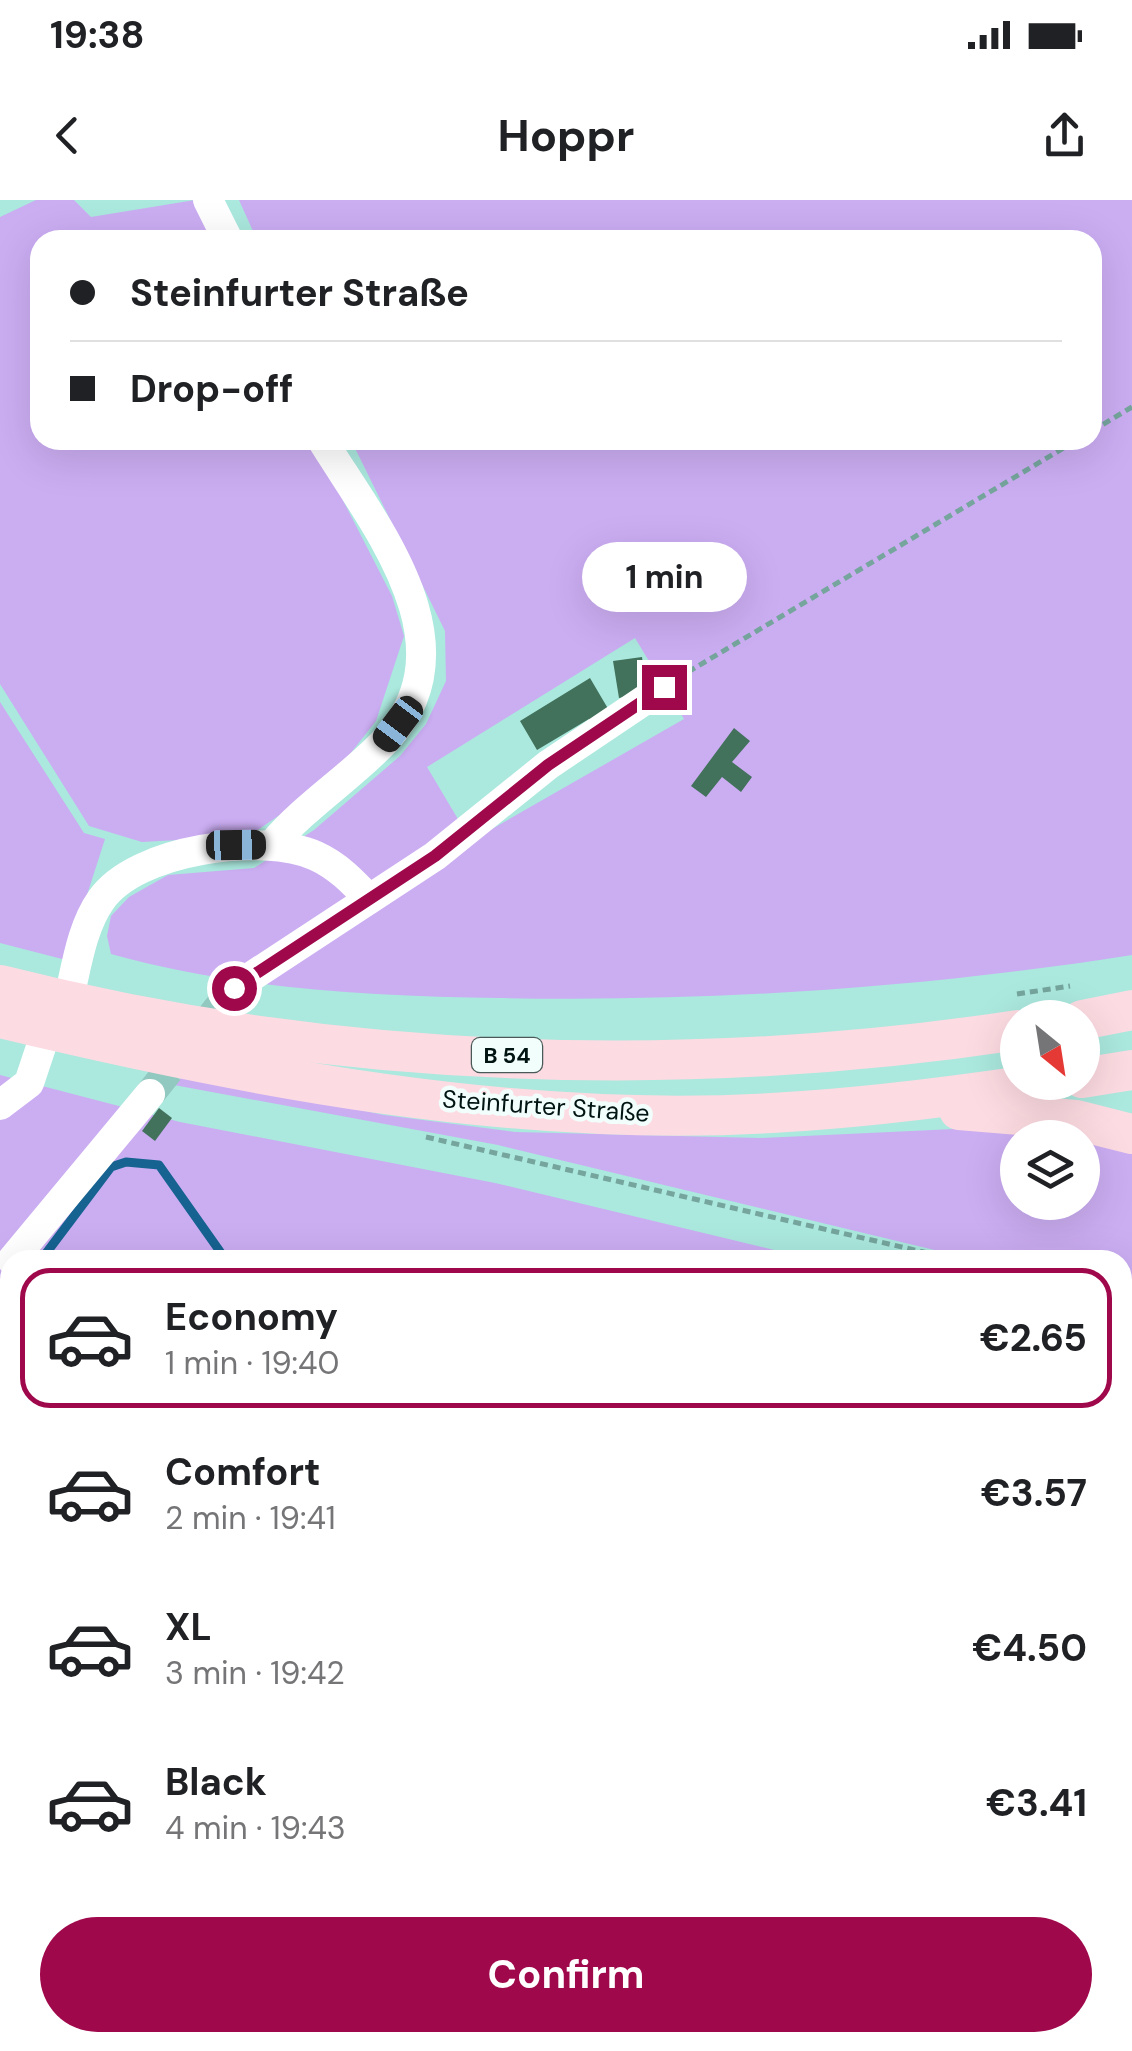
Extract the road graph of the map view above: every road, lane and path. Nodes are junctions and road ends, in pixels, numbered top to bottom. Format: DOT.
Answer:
graph roads {
  1 [pos="208,200"];
  2 [pos="223,230"];
  3 [pos="1132,407"];
  4 [pos="1102,425"];
  5 [pos="328,450"];
  6 [pos="1060,450"];
  7 [pos="664,687"];
  8 [pos="274,844"];
  9 [pos="370,899"];
  10 [pos="0,985"];
  11 [pos="234,988"];
  12 [pos="1100,1005"];
  13 [pos="1132,1010"];
  14 [pos="1000,1015"];
  15 [pos="58,1016"];
  16 [pos="0,1018"];
  17 [pos="1132,1070"];
  18 [pos="1100,1075"];
  19 [pos="1000,1089"];
  20 [pos="150,1094"];
  21 [pos="910,1101"];
  22 [pos="0,1105"];
  23 [pos="1132,1134"];
  24 [pos="416,1135"];
  25 [pos="25,1250"];
  26 [pos="915,1250"];
  1 -- 2 [label="lane"];
  3 -- 4 [label="path"];
  5 -- 8 [label="lane"];
  6 -- 7 [label="path"];
  7 -- 9 [label="lane"];
  8 -- 9 [label="lane"];
  8 -- 15 [label="lane"];
  9 -- 11 [label="lane"];
  10 -- 15 [label="main road, Steinfurter Straße / B 54"];
  12 -- 13 [label="main road"];
  14 -- 15 [label="main road, Steinfurter Straße / B 54"];
  15 -- 16 [label="main road, Steinfurter Straße / B 54"];
  15 -- 21 [label="main road, Steinfurter Straße / B 54"];
  15 -- 22 [label="lane"];
  17 -- 18 [label="main road"];
  19 -- 21 [label="main road, Steinfurter Straße / B 54"];
  20 -- 25 [label="lane"];
  21 -- 23 [label="main road"];
  24 -- 26 [label="path"];
}
